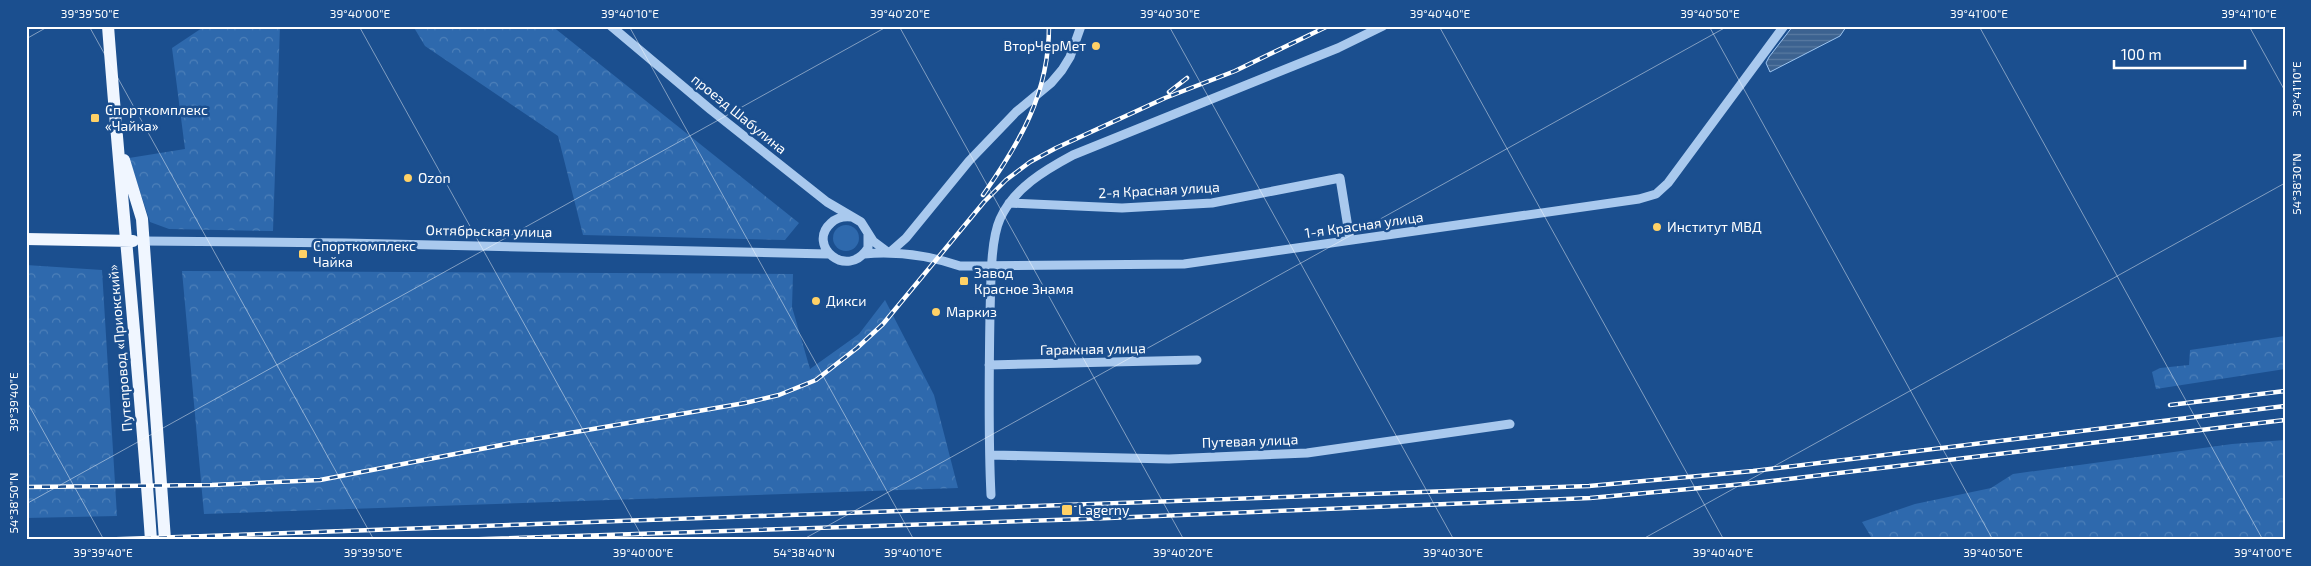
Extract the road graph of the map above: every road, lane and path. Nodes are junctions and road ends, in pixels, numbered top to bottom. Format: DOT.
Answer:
graph roads {
  1 [pos="108,26"];
  2 [pos="611,26"];
  3 [pos="1081,26"];
  4 [pos="1383,26"];
  5 [pos="1784,26"];
  6 [pos="117,141"];
  7 [pos="827,202"];
  8 [pos="1009,203"];
  9 [pos="855,218"];
  10 [pos="832,221"];
  11 [pos="868,234"];
  12 [pos="26,239"];
  13 [pos="125,240"];
  14 [pos="823,240"];
  15 [pos="1350,240"];
  16 [pos="143,242"];
  17 [pos="805,253"];
  18 [pos="889,253"];
  19 [pos="828,254"];
  20 [pos="864,254"];
  21 [pos="991,266"];
  22 [pos="1197,360"];
  23 [pos="989,365"];
  24 [pos="1510,424"];
  25 [pos="990,455"];
  26 [pos="991,495"];
  27 [pos="151,540"];
  28 [pos="165,540"];
  1 -- 6 [label="main road"];
  2 -- 7 [label="street, проезд Шабулина"];
  3 -- 18 [label="street"];
  4 -- 8 [label="street"];
  5 -- 15 [label="street, 1-я Красная улица"];
  6 -- 13 [label="main road"];
  6 -- 16 [label="main road"];
  7 -- 9 [label="street, проезд Шабулина"];
  7 -- 10 [label="street"];
  8 -- 15 [label="street, 2-я Красная улица"];
  8 -- 21 [label="street"];
  9 -- 10 [label="street"];
  9 -- 11 [label="street, проезд Шабулина"];
  10 -- 14 [label="street"];
  11 -- 18 [label="street, проезд Шабулина"];
  11 -- 20 [label="street"];
  12 -- 13 [label="main road, Октябрьская улица"];
  13 -- 16 [label="main road, Октябрьская улица"];
  13 -- 27 [label="main road, Путепровод «Приокский»"];
  14 -- 17 [label="street"];
  14 -- 19 [label="street"];
  15 -- 21 [label="street, 1-я Красная улица"];
  16 -- 17 [label="street, Октябрьская улица"];
  16 -- 28 [label="main road"];
  17 -- 19 [label="street, Октябрьская улица"];
  18 -- 20 [label="street, 1-я Красная улица"];
  18 -- 21 [label="street, 1-я Красная улица"];
  19 -- 20 [label="street"];
  21 -- 23 [label="street"];
  22 -- 23 [label="street, Гаражная улица"];
  23 -- 25 [label="street"];
  24 -- 25 [label="street, Путевая улица"];
  25 -- 26 [label="street"];
}
